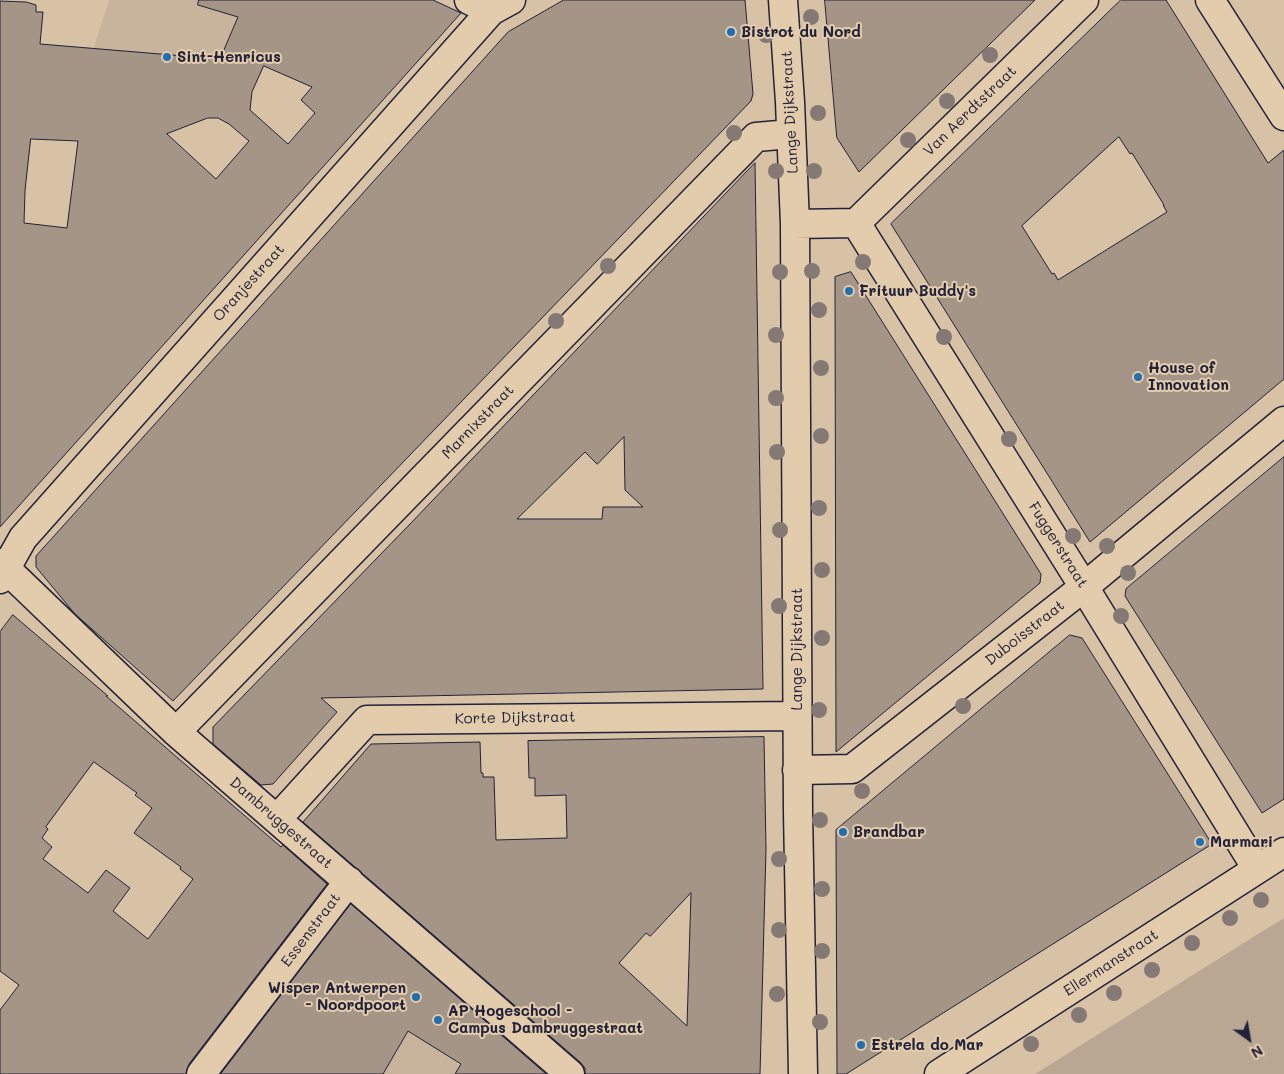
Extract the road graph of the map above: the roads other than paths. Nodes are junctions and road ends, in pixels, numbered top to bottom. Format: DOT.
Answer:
graph roads {
  1 [pos="783,0"];
  2 [pos="1084,0"];
  3 [pos="1210,0"];
  4 [pos="490,4"];
  5 [pos="1284,114"];
  6 [pos="792,134"];
  7 [pos="856,222"];
  8 [pos="795,224"];
  9 [pos="1284,422"];
  10 [pos="2,570"];
  11 [pos="1084,586"];
  12 [pos="797,716"];
  13 [pos="176,732"];
  14 [pos="797,770"];
  15 [pos="277,819"];
  16 [pos="1284,852"];
  17 [pos="1257,869"];
  18 [pos="349,881"];
  19 [pos="201,1074"];
  20 [pos="570,1074"];
  21 [pos="803,1074"];
  22 [pos="939,1074"];
  1 -- 6 [label="street, Lange Dijkstraat"];
  2 -- 7 [label="street, Van Aerdtstraat"];
  3 -- 5 [label="street"];
  4 -- 10 [label="street, Oranjestraat"];
  6 -- 8 [label="street, Lange Dijkstraat"];
  6 -- 13 [label="street, Marnixstraat"];
  7 -- 8 [label="street"];
  7 -- 11 [label="street, Fuggerstraat"];
  8 -- 12 [label="street, Lange Dijkstraat"];
  9 -- 11 [label="street, Duboisstraat"];
  10 -- 13 [label="street, Dambruggestraat"];
  11 -- 14 [label="street, Duboisstraat"];
  11 -- 17 [label="street, Fuggerstraat"];
  12 -- 14 [label="street, Lange Dijkstraat"];
  12 -- 15 [label="street, Korte Dijkstraat"];
  13 -- 15 [label="street, Dambruggestraat"];
  14 -- 21 [label="street, Lange Dijkstraat"];
  15 -- 18 [label="street, Dambruggestraat"];
  16 -- 17 [label="street, Ellermanstraat"];
  17 -- 22 [label="street, Ellermanstraat"];
  18 -- 19 [label="street, Essenstraat"];
  18 -- 20 [label="street, Dambruggestraat"];
}
